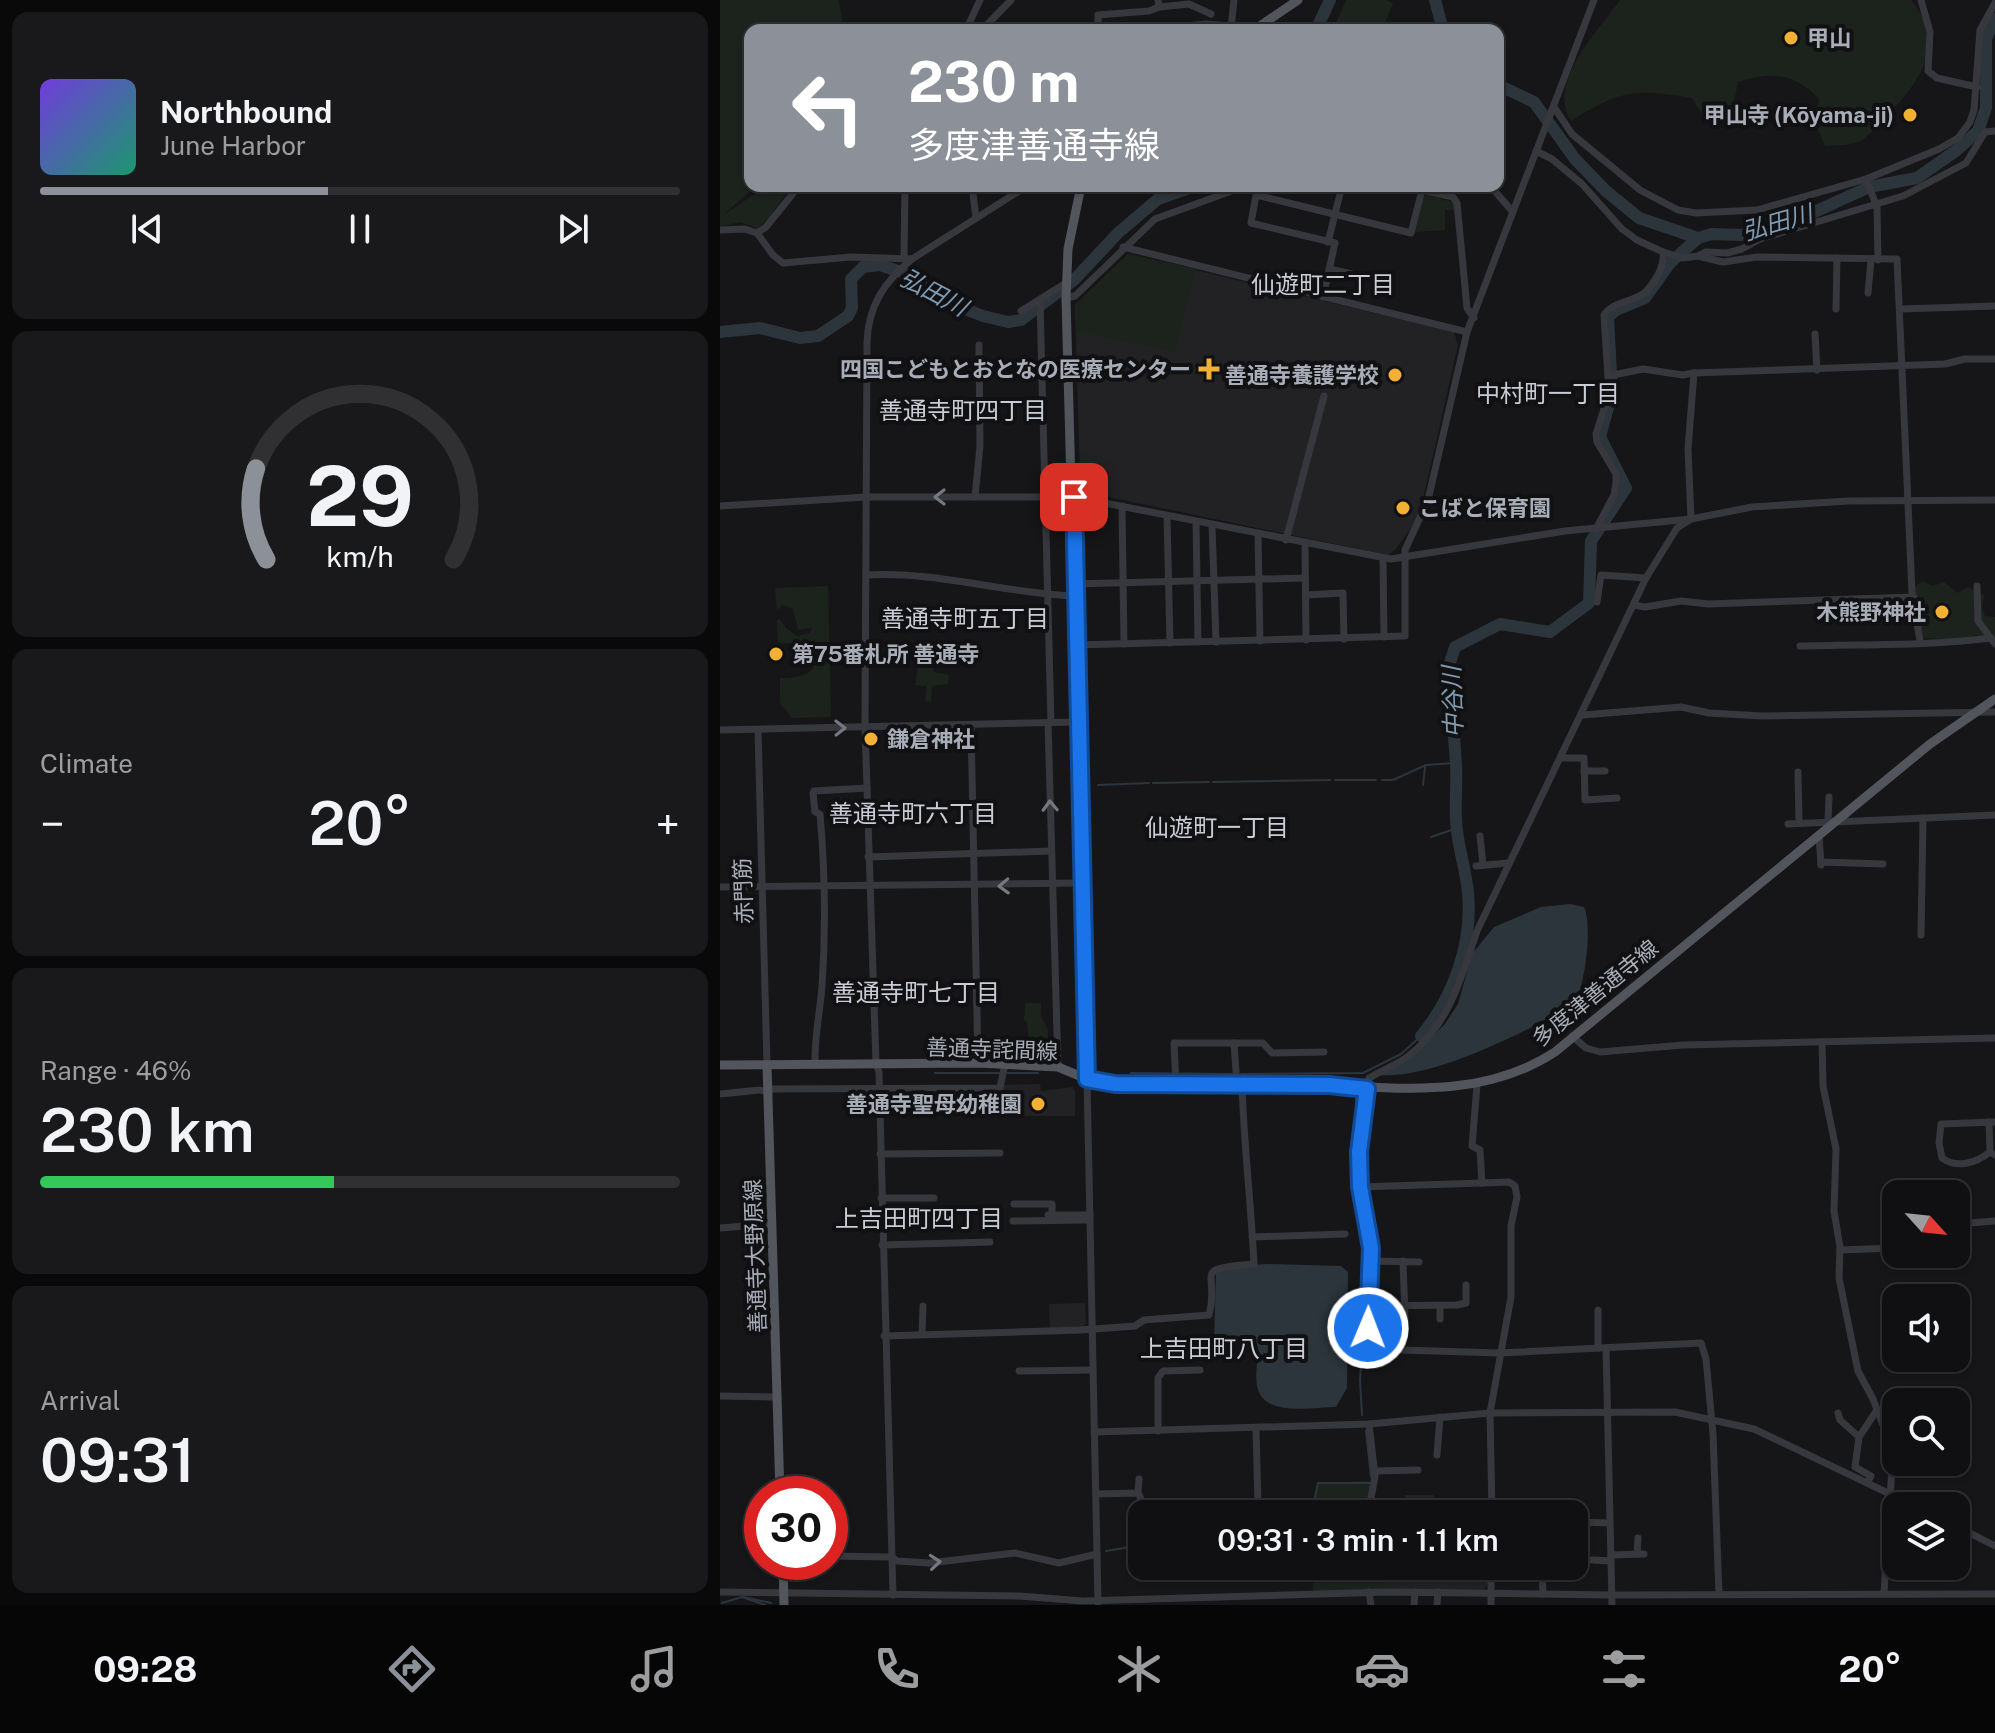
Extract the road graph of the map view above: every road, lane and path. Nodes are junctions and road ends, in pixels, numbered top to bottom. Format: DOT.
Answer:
graph roads {
  1 [pos="980,0"];
  2 [pos="1011,0"];
  3 [pos="1234,0"];
  4 [pos="1298,0"];
  5 [pos="1594,0"];
  6 [pos="1921,0"];
  7 [pos="1159,3"];
  8 [pos="1995,3"];
  9 [pos="1211,14"];
  10 [pos="969,24"];
  11 [pos="988,24"];
  12 [pos="1098,24"];
  13 [pos="1231,24"];
  14 [pos="1263,24"];
  15 [pos="1977,87"];
  16 [pos="1553,109"];
  17 [pos="1995,131"];
  18 [pos="1536,151"];
  19 [pos="1866,179"];
  20 [pos="794,192"];
  21 [pos="905,192"];
  22 [pos="973,192"];
  23 [pos="1017,192"];
  24 [pos="1080,192"];
  25 [pos="1231,192"];
  26 [pos="1253,192"];
  27 [pos="1341,192"];
  28 [pos="1421,192"];
  29 [pos="1431,192"];
  30 [pos="1498,192"];
  31 [pos="1256,195"];
  32 [pos="1877,207"];
  33 [pos="1512,211"];
  34 [pos="1335,215"];
  35 [pos="976,218"];
  36 [pos="720,230"];
  37 [pos="757,233"];
  38 [pos="1328,242"];
  39 [pos="1123,247"];
  40 [pos="1667,253"];
  41 [pos="1698,256"];
  42 [pos="1837,258"];
  43 [pos="908,259"];
  44 [pos="1874,260"];
  45 [pos="1329,269"];
  46 [pos="1356,275"];
  47 [pos="1066,283"];
  48 [pos="1868,293"];
  49 [pos="1066,296"];
  50 [pos="1323,297"];
  51 [pos="1923,298"];
  52 [pos="1040,301"];
  53 [pos="1995,306"];
  54 [pos="1836,309"];
  55 [pos="1900,309"];
  56 [pos="1924,309"];
  57 [pos="1021,311"];
  58 [pos="1474,318"];
  59 [pos="1467,332"];
  60 [pos="1815,334"];
  61 [pos="979,345"];
  62 [pos="1995,359"];
  63 [pos="1902,366"];
  64 [pos="1817,370"];
  65 [pos="1694,373"];
  66 [pos="1608,376"];
  67 [pos="1324,396"];
  68 [pos="866,497"];
  69 [pos="975,497"];
  70 [pos="1043,497"];
  71 [pos="1074,497"];
  72 [pos="1995,500"];
  73 [pos="1907,501"];
  74 [pos="720,506"];
  75 [pos="1122,506"];
  76 [pos="1167,516"];
  77 [pos="1691,519"];
  78 [pos="1196,522"];
  79 [pos="1212,525"];
  80 [pos="1596,529"];
  81 [pos="1258,534"];
  82 [pos="1286,540"];
  83 [pos="1305,543"];
  84 [pos="1383,558"];
  85 [pos="1405,558"];
  86 [pos="866,575"];
  87 [pos="1305,578"];
  88 [pos="1646,578"];
  89 [pos="1259,580"];
  90 [pos="1197,581"];
  91 [pos="1214,581"];
  92 [pos="1168,582"];
  93 [pos="1123,583"];
  94 [pos="1074,584"];
  95 [pos="1977,586"];
  96 [pos="1046,594"];
  97 [pos="1306,595"];
  98 [pos="1074,596"];
  99 [pos="1914,597"];
  100 [pos="1597,602"];
  101 [pos="1634,605"];
  102 [pos="1384,637"];
  103 [pos="1344,639"];
  104 [pos="1306,640"];
  105 [pos="1260,641"];
  106 [pos="1920,641"];
  107 [pos="1993,641"];
  108 [pos="1198,642"];
  109 [pos="1216,642"];
  110 [pos="1170,643"];
  111 [pos="1124,644"];
  112 [pos="1075,645"];
  113 [pos="1800,646"];
  114 [pos="1995,699"];
  115 [pos="1975,711"];
  116 [pos="1995,712"];
  117 [pos="1583,715"];
  118 [pos="1077,722"];
  119 [pos="1049,723"];
  120 [pos="971,725"];
  121 [pos="865,727"];
  122 [pos="720,730"];
  123 [pos="758,730"];
  124 [pos="1561,758"];
  125 [pos="1584,771"];
  126 [pos="1605,771"];
  127 [pos="1798,772"];
  128 [pos="867,788"];
  129 [pos="1829,797"];
  130 [pos="1617,798"];
  131 [pos="1995,815"];
  132 [pos="1923,818"];
  133 [pos="1833,821"];
  134 [pos="1799,822"];
  135 [pos="1788,824"];
  136 [pos="1819,835"];
  137 [pos="1480,836"];
  138 [pos="1051,851"];
  139 [pos="973,852"];
  140 [pos="868,857"];
  141 [pos="1508,863"];
  142 [pos="1883,864"];
  143 [pos="1082,883"];
  144 [pos="1054,884"];
  145 [pos="720,887"];
  146 [pos="760,887"];
  147 [pos="824,887"];
  148 [pos="869,887"];
  149 [pos="974,887"];
  150 [pos="1921,935"];
  151 [pos="1572,1036"];
  152 [pos="1995,1038"];
  153 [pos="1822,1042"];
  154 [pos="1234,1043"];
  155 [pos="1324,1052"];
  156 [pos="978,1063"];
  157 [pos="876,1064"];
  158 [pos="1005,1064"];
  159 [pos="720,1065"];
  160 [pos="767,1065"];
  161 [pos="815,1065"];
  162 [pos="1058,1067"];
  163 [pos="1176,1077"];
  164 [pos="1087,1079"];
  165 [pos="1238,1080"];
  166 [pos="1477,1085"];
  167 [pos="879,1089"];
  168 [pos="1367,1089"];
  169 [pos="767,1091"];
  170 [pos="720,1094"];
  171 [pos="1992,1122"];
  172 [pos="1000,1153"];
  173 [pos="880,1154"];
  174 [pos="1992,1154"];
  175 [pos="1482,1183"];
  176 [pos="1360,1187"];
  177 [pos="881,1198"];
  178 [pos="934,1198"];
  179 [pos="1014,1204"];
  180 [pos="1090,1217"];
  181 [pos="1013,1221"];
  182 [pos="1995,1221"];
  183 [pos="1970,1223"];
  184 [pos="772,1224"];
  185 [pos="720,1228"];
  186 [pos="1345,1234"];
  187 [pos="1252,1237"];
  188 [pos="990,1242"];
  189 [pos="882,1245"];
  190 [pos="1882,1248"];
  191 [pos="1840,1250"];
  192 [pos="1371,1261"];
  193 [pos="1403,1261"];
  194 [pos="1419,1262"];
  195 [pos="1466,1285"];
  196 [pos="923,1306"];
  197 [pos="1368,1306"];
  198 [pos="1405,1306"];
  199 [pos="1440,1306"];
  200 [pos="1598,1310"];
  201 [pos="1405,1317"];
  202 [pos="1440,1319"];
  203 [pos="1092,1329"];
  204 [pos="922,1334"];
  205 [pos="884,1336"];
  206 [pos="1602,1348"];
  207 [pos="1499,1353"];
  208 [pos="1093,1370"];
  209 [pos="1200,1370"];
  210 [pos="1019,1371"];
  211 [pos="720,1396"];
  212 [pos="776,1397"];
  213 [pos="1877,1410"];
  214 [pos="1607,1411"];
  215 [pos="1490,1413"];
  216 [pos="1838,1413"];
  217 [pos="1440,1417"];
  218 [pos="1711,1417"];
  219 [pos="1369,1424"];
  220 [pos="1256,1429"];
  221 [pos="1158,1431"];
  222 [pos="1094,1432"];
  223 [pos="1859,1437"];
  224 [pos="1437,1455"];
  225 [pos="1418,1470"];
  226 [pos="1375,1471"];
  227 [pos="779,1476"];
  228 [pos="1139,1479"];
  229 [pos="1867,1483"];
  230 [pos="1886,1492"];
  231 [pos="1890,1492"];
  232 [pos="1138,1493"];
  233 [pos="1096,1494"];
  234 [pos="1142,1500"];
  235 [pos="1258,1500"];
  236 [pos="1371,1500"];
  237 [pos="1492,1500"];
  238 [pos="1588,1522"];
  239 [pos="1610,1523"];
  240 [pos="1970,1533"];
  241 [pos="1638,1538"];
  242 [pos="1995,1546"];
  243 [pos="1097,1554"];
  244 [pos="848,1556"];
  245 [pos="891,1557"];
  246 [pos="1611,1558"];
  247 [pos="1588,1559"];
  248 [pos="783,1580"];
  249 [pos="1491,1580"];
  250 [pos="1542,1580"];
  251 [pos="1885,1580"];
  252 [pos="720,1592"];
  253 [pos="783,1592"];
  254 [pos="1369,1592"];
  255 [pos="1415,1592"];
  256 [pos="1438,1592"];
  257 [pos="1491,1593"];
  258 [pos="1884,1593"];
  259 [pos="1543,1594"];
  260 [pos="1719,1594"];
  261 [pos="1952,1594"];
  262 [pos="1995,1594"];
  263 [pos="893,1595"];
  264 [pos="1612,1595"];
  265 [pos="1098,1603"];
  266 [pos="1950,1604"];
  267 [pos="784,1605"];
  268 [pos="1371,1605"];
  269 [pos="1414,1605"];
  270 [pos="1437,1605"];
  271 [pos="1491,1605"];
  272 [pos="1612,1605"];
  1 -- 10 [label="street"];
  2 -- 11 [label="street"];
  3 -- 13 [label="street"];
  4 -- 14 [label="main road"];
  5 -- 16 [label="street"];
  6 -- 15 [label="street"];
  7 -- 9 [label="street"];
  7 -- 12 [label="street"];
  8 -- 15 [label="street"];
  15 -- 19 [label="street"];
  16 -- 18 [label="street"];
  16 -- 19 [label="street"];
  17 -- 32 [label="street"];
  18 -- 33 [label="street"];
  18 -- 40 [label="street"];
  19 -- 32 [label="street"];
  20 -- 37 [label="street"];
  21 -- 43 [label="street"];
  22 -- 35 [label="street"];
  23 -- 35 [label="street"];
  24 -- 47 [label="main road, 善通寺詫間線"];
  25 -- 39 [label="street"];
  26 -- 31 [label="street"];
  27 -- 34 [label="street"];
  28 -- 34 [label="street"];
  29 -- 58 [label="street"];
  30 -- 33 [label="street"];
  31 -- 34 [label="street"];
  31 -- 38 [label="street"];
  32 -- 41 [label="street"];
  32 -- 44 [label="street"];
  33 -- 58 [label="street"];
  34 -- 38 [label="street"];
  35 -- 43 [label="street"];
  36 -- 37 [label="street"];
  37 -- 43 [label="street"];
  38 -- 45 [label="street"];
  39 -- 49 [label="street"];
  39 -- 50 [label="street"];
  40 -- 41 [label="street"];
  40 -- 66 [label="street"];
  41 -- 42 [label="street"];
  42 -- 44 [label="street"];
  42 -- 54 [label="street"];
  43 -- 68 [label="street"];
  44 -- 48 [label="street"];
  44 -- 55 [label="street"];
  45 -- 46 [label="street"];
  45 -- 50 [label="street"];
  47 -- 49 [label="main road, 善通寺詫間線"];
  47 -- 52 [label="street"];
  49 -- 71 [label="main road, 善通寺詫間線"];
  50 -- 59 [label="street"];
  51 -- 56 [label="street"];
  52 -- 57 [label="street"];
  52 -- 70 [label="street"];
  53 -- 56 [label="street"];
  55 -- 56 [label="street"];
  55 -- 63 [label="street"];
  58 -- 59 [label="street"];
  59 -- 85 [label="street"];
  60 -- 64 [label="street"];
  61 -- 69 [label="street"];
  62 -- 63 [label="street"];
  63 -- 64 [label="street"];
  63 -- 73 [label="street"];
  64 -- 65 [label="street"];
  65 -- 66 [label="street"];
  65 -- 77 [label="street"];
  66 -- 80 [label="street"];
  67 -- 82 [label="street"];
  69 -- 68 [label="street, one-way"];
  68 -- 74 [label="street"];
  68 -- 86 [label="street"];
  69 -- 70 [label="street"];
  70 -- 71 [label="street"];
  70 -- 96 [label="street"];
  71 -- 75 [label="street"];
  71 -- 94 [label="main road, 善通寺詫間線"];
  72 -- 73 [label="street"];
  73 -- 77 [label="street"];
  73 -- 99 [label="street"];
  75 -- 76 [label="street"];
  75 -- 93 [label="street"];
  76 -- 78 [label="street"];
  76 -- 92 [label="street"];
  77 -- 80 [label="street"];
  77 -- 88 [label="street"];
  78 -- 79 [label="street"];
  78 -- 90 [label="street"];
  79 -- 81 [label="street"];
  79 -- 91 [label="street"];
  80 -- 85 [label="street"];
  81 -- 82 [label="street"];
  81 -- 89 [label="street"];
  82 -- 83 [label="street"];
  83 -- 84 [label="street"];
  83 -- 87 [label="street"];
  84 -- 85 [label="street"];
  84 -- 102 [label="street"];
  85 -- 102 [label="street"];
  86 -- 96 [label="street"];
  86 -- 121 [label="street"];
  87 -- 89 [label="street"];
  87 -- 97 [label="street"];
  88 -- 100 [label="street"];
  88 -- 101 [label="street"];
  89 -- 91 [label="street"];
  89 -- 105 [label="street"];
  90 -- 91 [label="street"];
  90 -- 92 [label="street"];
  90 -- 108 [label="street"];
  91 -- 109 [label="street"];
  92 -- 93 [label="street"];
  92 -- 110 [label="street"];
  93 -- 94 [label="street"];
  93 -- 111 [label="street"];
  94 -- 98 [label="main road, 善通寺詫間線"];
  95 -- 107 [label="street"];
  96 -- 98 [label="street"];
  96 -- 119 [label="street"];
  97 -- 103 [label="street"];
  97 -- 104 [label="street"];
  98 -- 112 [label="main road, 善通寺詫間線"];
  99 -- 101 [label="street"];
  99 -- 106 [label="street"];
  101 -- 117 [label="street"];
  102 -- 103 [label="street"];
  103 -- 104 [label="street"];
  104 -- 105 [label="street"];
  105 -- 109 [label="street"];
  106 -- 107 [label="street"];
  106 -- 113 [label="street"];
  108 -- 109 [label="street"];
  108 -- 110 [label="street"];
  110 -- 111 [label="street"];
  111 -- 112 [label="street"];
  112 -- 118 [label="main road, 善通寺詫間線"];
  114 -- 115 [label="main road, 多度津善通寺線"];
  115 -- 116 [label="street"];
  115 -- 117 [label="street"];
  115 -- 133 [label="main road, 多度津善通寺線"];
  117 -- 124 [label="street"];
  118 -- 119 [label="street"];
  118 -- 143 [label="main road, 善通寺詫間線"];
  119 -- 120 [label="street"];
  138 -- 119 [label="street, one-way"];
  120 -- 121 [label="street"];
  120 -- 139 [label="street"];
  123 -- 121 [label="street, one-way"];
  121 -- 128 [label="street"];
  122 -- 123 [label="street"];
  123 -- 146 [label="street, 赤門筋"];
  124 -- 125 [label="street"];
  124 -- 141 [label="street"];
  125 -- 126 [label="street"];
  125 -- 130 [label="street"];
  127 -- 134 [label="street"];
  128 -- 140 [label="street"];
  128 -- 147 [label="street"];
  129 -- 133 [label="street"];
  131 -- 132 [label="street"];
  132 -- 133 [label="street"];
  132 -- 150 [label="street"];
  133 -- 134 [label="street"];
  133 -- 136 [label="main road, 多度津善通寺線"];
  134 -- 135 [label="street"];
  136 -- 142 [label="street"];
  136 -- 151 [label="main road, 多度津善通寺線"];
  137 -- 141 [label="street"];
  138 -- 139 [label="street"];
  138 -- 144 [label="street"];
  139 -- 140 [label="street"];
  139 -- 149 [label="street"];
  140 -- 148 [label="street"];
  141 -- 168 [label="street"];
  143 -- 144 [label="street"];
  143 -- 164 [label="main road, 善通寺詫間線"];
  144 -- 149 [label="street, one-way"];
  144 -- 162 [label="street"];
  145 -- 146 [label="street"];
  146 -- 147 [label="street"];
  146 -- 160 [label="street, 赤門筋"];
  147 -- 148 [label="street"];
  147 -- 161 [label="street"];
  148 -- 149 [label="street"];
  148 -- 157 [label="street"];
  149 -- 156 [label="street"];
  151 -- 153 [label="street"];
  151 -- 166 [label="main road, 多度津善通寺線"];
  152 -- 153 [label="street"];
  153 -- 191 [label="street"];
  154 -- 155 [label="street"];
  154 -- 163 [label="street"];
  154 -- 165 [label="street"];
  156 -- 157 [label="main road, 善通寺詫間線"];
  156 -- 158 [label="main road, 善通寺詫間線"];
  157 -- 161 [label="main road, 善通寺詫間線"];
  157 -- 167 [label="street"];
  158 -- 162 [label="main road, 善通寺詫間線"];
  158 -- 167 [label="street"];
  159 -- 160 [label="main road"];
  160 -- 161 [label="main road, 善通寺詫間線"];
  160 -- 169 [label="main road, 善通寺大野原線"];
  162 -- 164 [label="main road, 善通寺詫間線"];
  163 -- 164 [label="main road, 多度津善通寺線"];
  163 -- 165 [label="main road, 多度津善通寺線"];
  164 -- 180 [label="street"];
  165 -- 168 [label="main road, 多度津善通寺線"];
  165 -- 187 [label="street"];
  166 -- 168 [label="main road, 多度津善通寺線"];
  166 -- 175 [label="street"];
  167 -- 169 [label="street"];
  167 -- 173 [label="street"];
  168 -- 176 [label="street"];
  169 -- 170 [label="street"];
  169 -- 184 [label="main road, 善通寺大野原線"];
  171 -- 174 [label="street"];
  171 -- 174 [label="street"];
  172 -- 173 [label="street"];
  173 -- 177 [label="street"];
  175 -- 176 [label="street"];
  175 -- 207 [label="street"];
  176 -- 192 [label="street"];
  177 -- 178 [label="street"];
  177 -- 189 [label="street"];
  179 -- 180 [label="street"];
  180 -- 181 [label="street"];
  180 -- 203 [label="street"];
  182 -- 183 [label="street"];
  184 -- 185 [label="street"];
  184 -- 212 [label="main road, 善通寺大野原線"];
  186 -- 187 [label="street"];
  187 -- 203 [label="street"];
  188 -- 189 [label="street"];
  189 -- 205 [label="street"];
  190 -- 191 [label="street"];
  191 -- 213 [label="street"];
  192 -- 193 [label="street"];
  192 -- 197 [label="street"];
  193 -- 194 [label="street"];
  193 -- 198 [label="street"];
  195 -- 199 [label="street"];
  196 -- 204 [label="street"];
  197 -- 198 [label="street"];
  197 -- 207 [label="street"];
  198 -- 199 [label="street"];
  198 -- 201 [label="street"];
  199 -- 202 [label="street"];
  200 -- 206 [label="street"];
  203 -- 204 [label="street"];
  203 -- 208 [label="street"];
  204 -- 205 [label="street"];
  205 -- 245 [label="street"];
  206 -- 207 [label="street"];
  206 -- 214 [label="street"];
  206 -- 218 [label="street"];
  207 -- 215 [label="street"];
  208 -- 210 [label="street"];
  208 -- 222 [label="street"];
  209 -- 221 [label="street"];
  211 -- 212 [label="street"];
  212 -- 227 [label="main road, 善通寺大野原線"];
  213 -- 223 [label="street"];
  213 -- 231 [label="street"];
  214 -- 215 [label="street"];
  214 -- 218 [label="street"];
  214 -- 239 [label="street"];
  215 -- 217 [label="street"];
  215 -- 237 [label="street"];
  216 -- 223 [label="street"];
  217 -- 219 [label="street"];
  217 -- 224 [label="street"];
  218 -- 229 [label="street"];
  218 -- 260 [label="street"];
  219 -- 220 [label="street"];
  219 -- 226 [label="street"];
  220 -- 221 [label="street"];
  220 -- 235 [label="street"];
  221 -- 222 [label="street"];
  222 -- 233 [label="street"];
  223 -- 229 [label="street"];
  225 -- 226 [label="street"];
  226 -- 236 [label="street"];
  228 -- 232 [label="street"];
  229 -- 230 [label="street"];
  232 -- 233 [label="street"];
  232 -- 234 [label="street"];
  233 -- 243 [label="street"];
  238 -- 239 [label="street"];
  239 -- 246 [label="street"];
  240 -- 242 [label="street"];
  241 -- 246 [label="street"];
  245 -- 243 [label="street, one-way"];
  243 -- 265 [label="street"];
  244 -- 245 [label="street"];
  245 -- 263 [label="street"];
  246 -- 247 [label="street"];
  246 -- 264 [label="street"];
  248 -- 253 [label="main road"];
  249 -- 257 [label="street"];
  250 -- 259 [label="street"];
  251 -- 258 [label="street"];
  252 -- 253 [label="street"];
  253 -- 263 [label="street"];
  253 -- 267 [label="main road"];
  254 -- 255 [label="street"];
  254 -- 265 [label="street"];
  254 -- 268 [label="street"];
  255 -- 256 [label="street"];
  255 -- 269 [label="street"];
  256 -- 257 [label="street"];
  256 -- 270 [label="street"];
  257 -- 259 [label="street"];
  257 -- 271 [label="street"];
  258 -- 260 [label="street"];
  258 -- 261 [label="street"];
  259 -- 264 [label="street"];
  260 -- 264 [label="street"];
  261 -- 262 [label="street"];
  261 -- 266 [label="street"];
  263 -- 265 [label="street"];
  264 -- 272 [label="street"];
}
